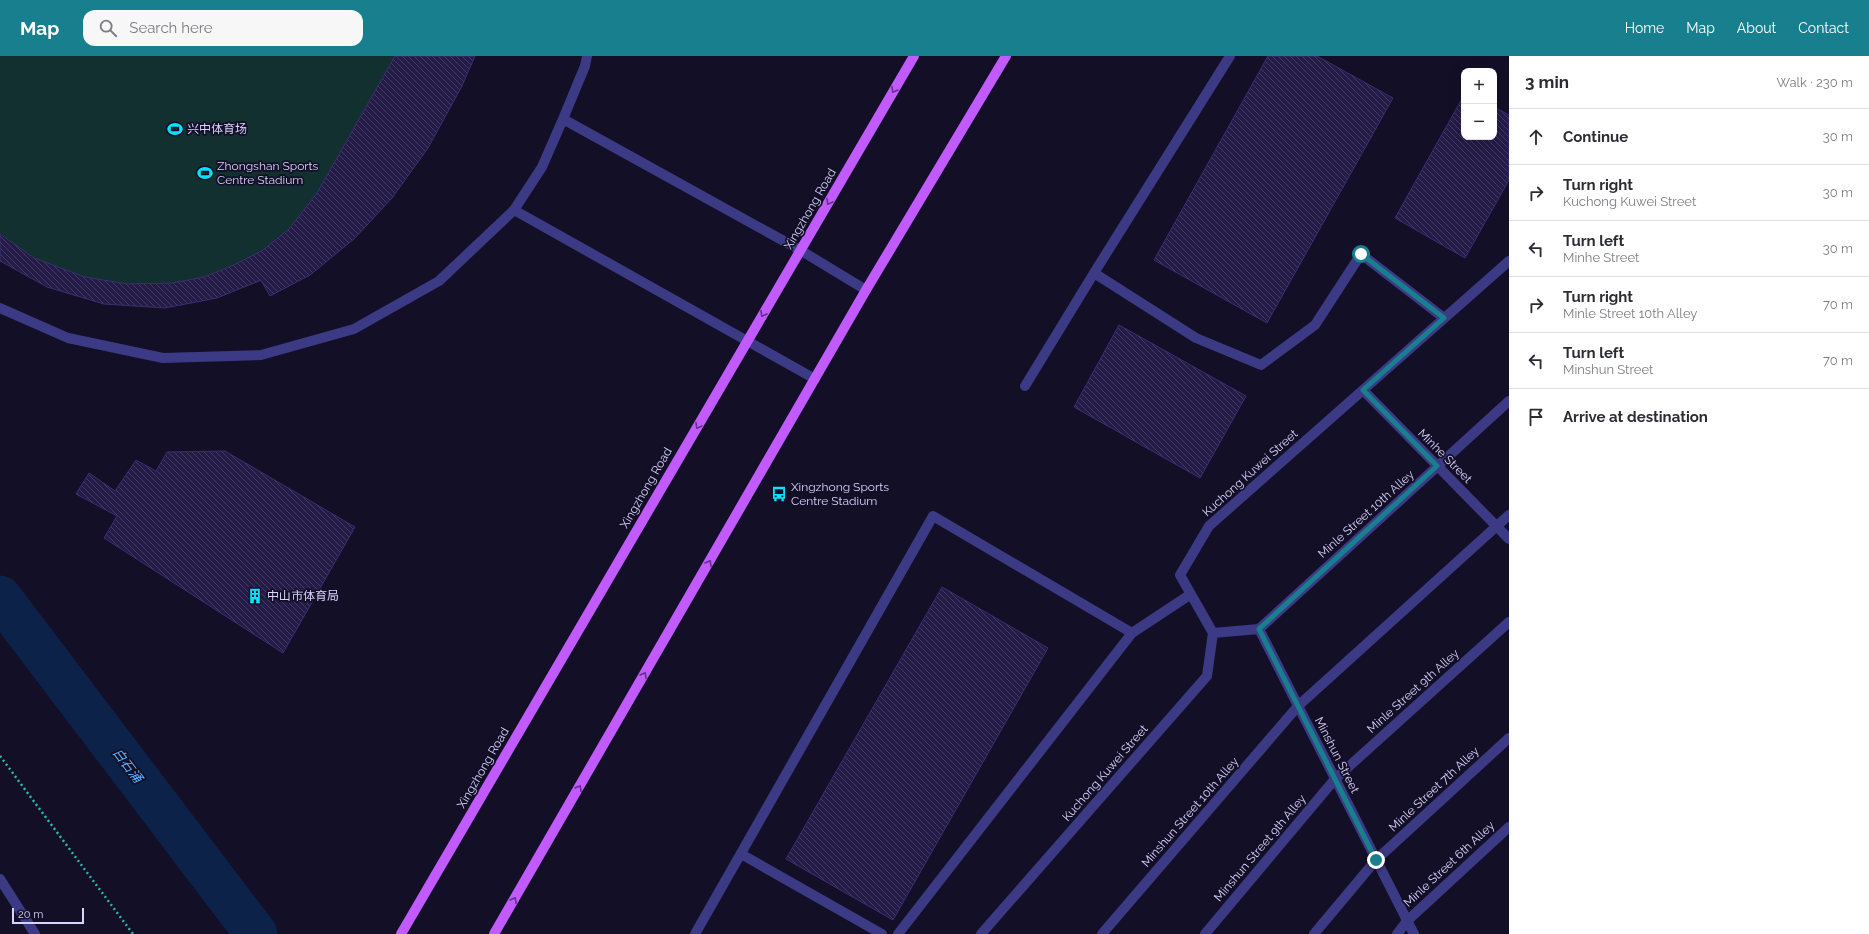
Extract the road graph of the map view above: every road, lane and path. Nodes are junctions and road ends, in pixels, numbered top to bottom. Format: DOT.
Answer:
graph roads {
  1 [pos="587,56"];
  2 [pos="914,56"];
  3 [pos="1006,56"];
  4 [pos="1230,56"];
  5 [pos="563,119"];
  6 [pos="514,210"];
  7 [pos="800,250"];
  8 [pos="1509,261"];
  9 [pos="1094,273"];
  10 [pos="866,290"];
  11 [pos="0,308"];
  12 [pos="1444,318"];
  13 [pos="747,342"];
  14 [pos="815,379"];
  15 [pos="1025,386"];
  16 [pos="1363,390"];
  17 [pos="1509,401"];
  18 [pos="1437,466"];
  19 [pos="1509,515"];
  20 [pos="1496,526"];
  21 [pos="1509,539"];
  22 [pos="1191,594"];
  23 [pos="1509,622"];
  24 [pos="1259,629"];
  25 [pos="1132,633"];
  26 [pos="1213,633"];
  27 [pos="1298,706"];
  28 [pos="1509,738"];
  29 [pos="0,756"];
  30 [pos="1335,779"];
  31 [pos="1509,827"];
  32 [pos="741,854"];
  33 [pos="1376,860"];
  34 [pos="0,879"];
  35 [pos="1407,921"];
  36 [pos="35,934"];
  37 [pos="133,934"];
  38 [pos="401,934"];
  39 [pos="494,934"];
  40 [pos="695,934"];
  41 [pos="882,934"];
  42 [pos="898,934"];
  43 [pos="981,934"];
  44 [pos="1102,934"];
  45 [pos="1205,934"];
  46 [pos="1314,934"];
  47 [pos="1397,934"];
  48 [pos="1414,934"];
  1 -- 5 [label="street"];
  2 -- 7 [label="main road, Xingzhong Road, one-way"];
  3 -- 10 [label="main road"];
  4 -- 9 [label="street"];
  5 -- 6 [label="street"];
  5 -- 7 [label="street"];
  6 -- 11 [label="street"];
  6 -- 13 [label="street"];
  7 -- 10 [label="street"];
  7 -- 13 [label="main road, Xingzhong Road, one-way"];
  8 -- 12 [label="street, Kuchong Kuwei Street"];
  9 -- 12 [label="street"];
  9 -- 15 [label="street"];
  10 -- 14 [label="main road"];
  12 -- 16 [label="street, Kuchong Kuwei Street"];
  13 -- 14 [label="street"];
  13 -- 38 [label="main road, Xingzhong Road, one-way"];
  39 -- 14 [label="main road, one-way"];
  16 -- 18 [label="street, Minhe Street"];
  16 -- 22 [label="street, Kuchong Kuwei Street"];
  17 -- 18 [label="street, Minle Street 10th Alley"];
  18 -- 20 [label="street, Minhe Street"];
  18 -- 24 [label="street, Minle Street 10th Alley"];
  19 -- 20 [label="street, Minshun Street 10th Alley"];
  20 -- 21 [label="street, Minhe Street"];
  20 -- 27 [label="street, Minshun Street 10th Alley"];
  22 -- 25 [label="street"];
  22 -- 26 [label="street, Kuchong Kuwei Street"];
  23 -- 30 [label="street, Minle Street 9th Alley"];
  24 -- 26 [label="street"];
  24 -- 27 [label="street, Minshun Street"];
  25 -- 32 [label="street"];
  25 -- 42 [label="street"];
  26 -- 43 [label="street, Kuchong Kuwei Street"];
  27 -- 30 [label="street, Minshun Street"];
  27 -- 44 [label="street, Minshun Street 10th Alley"];
  28 -- 33 [label="street, Minle Street 7th Alley"];
  29 -- 37 [label="path"];
  30 -- 33 [label="street, Minshun Street"];
  30 -- 45 [label="street, Minshun Street 9th Alley"];
  31 -- 35 [label="street, Minle Street 6th Alley"];
  32 -- 40 [label="street"];
  32 -- 41 [label="street"];
  33 -- 35 [label="street, Minshun Street"];
  33 -- 46 [label="street, Minle Street 7th Alley"];
  34 -- 36 [label="street"];
  35 -- 47 [label="street, Minle Street 6th Alley"];
  35 -- 48 [label="street, Minshun Street"];
}
